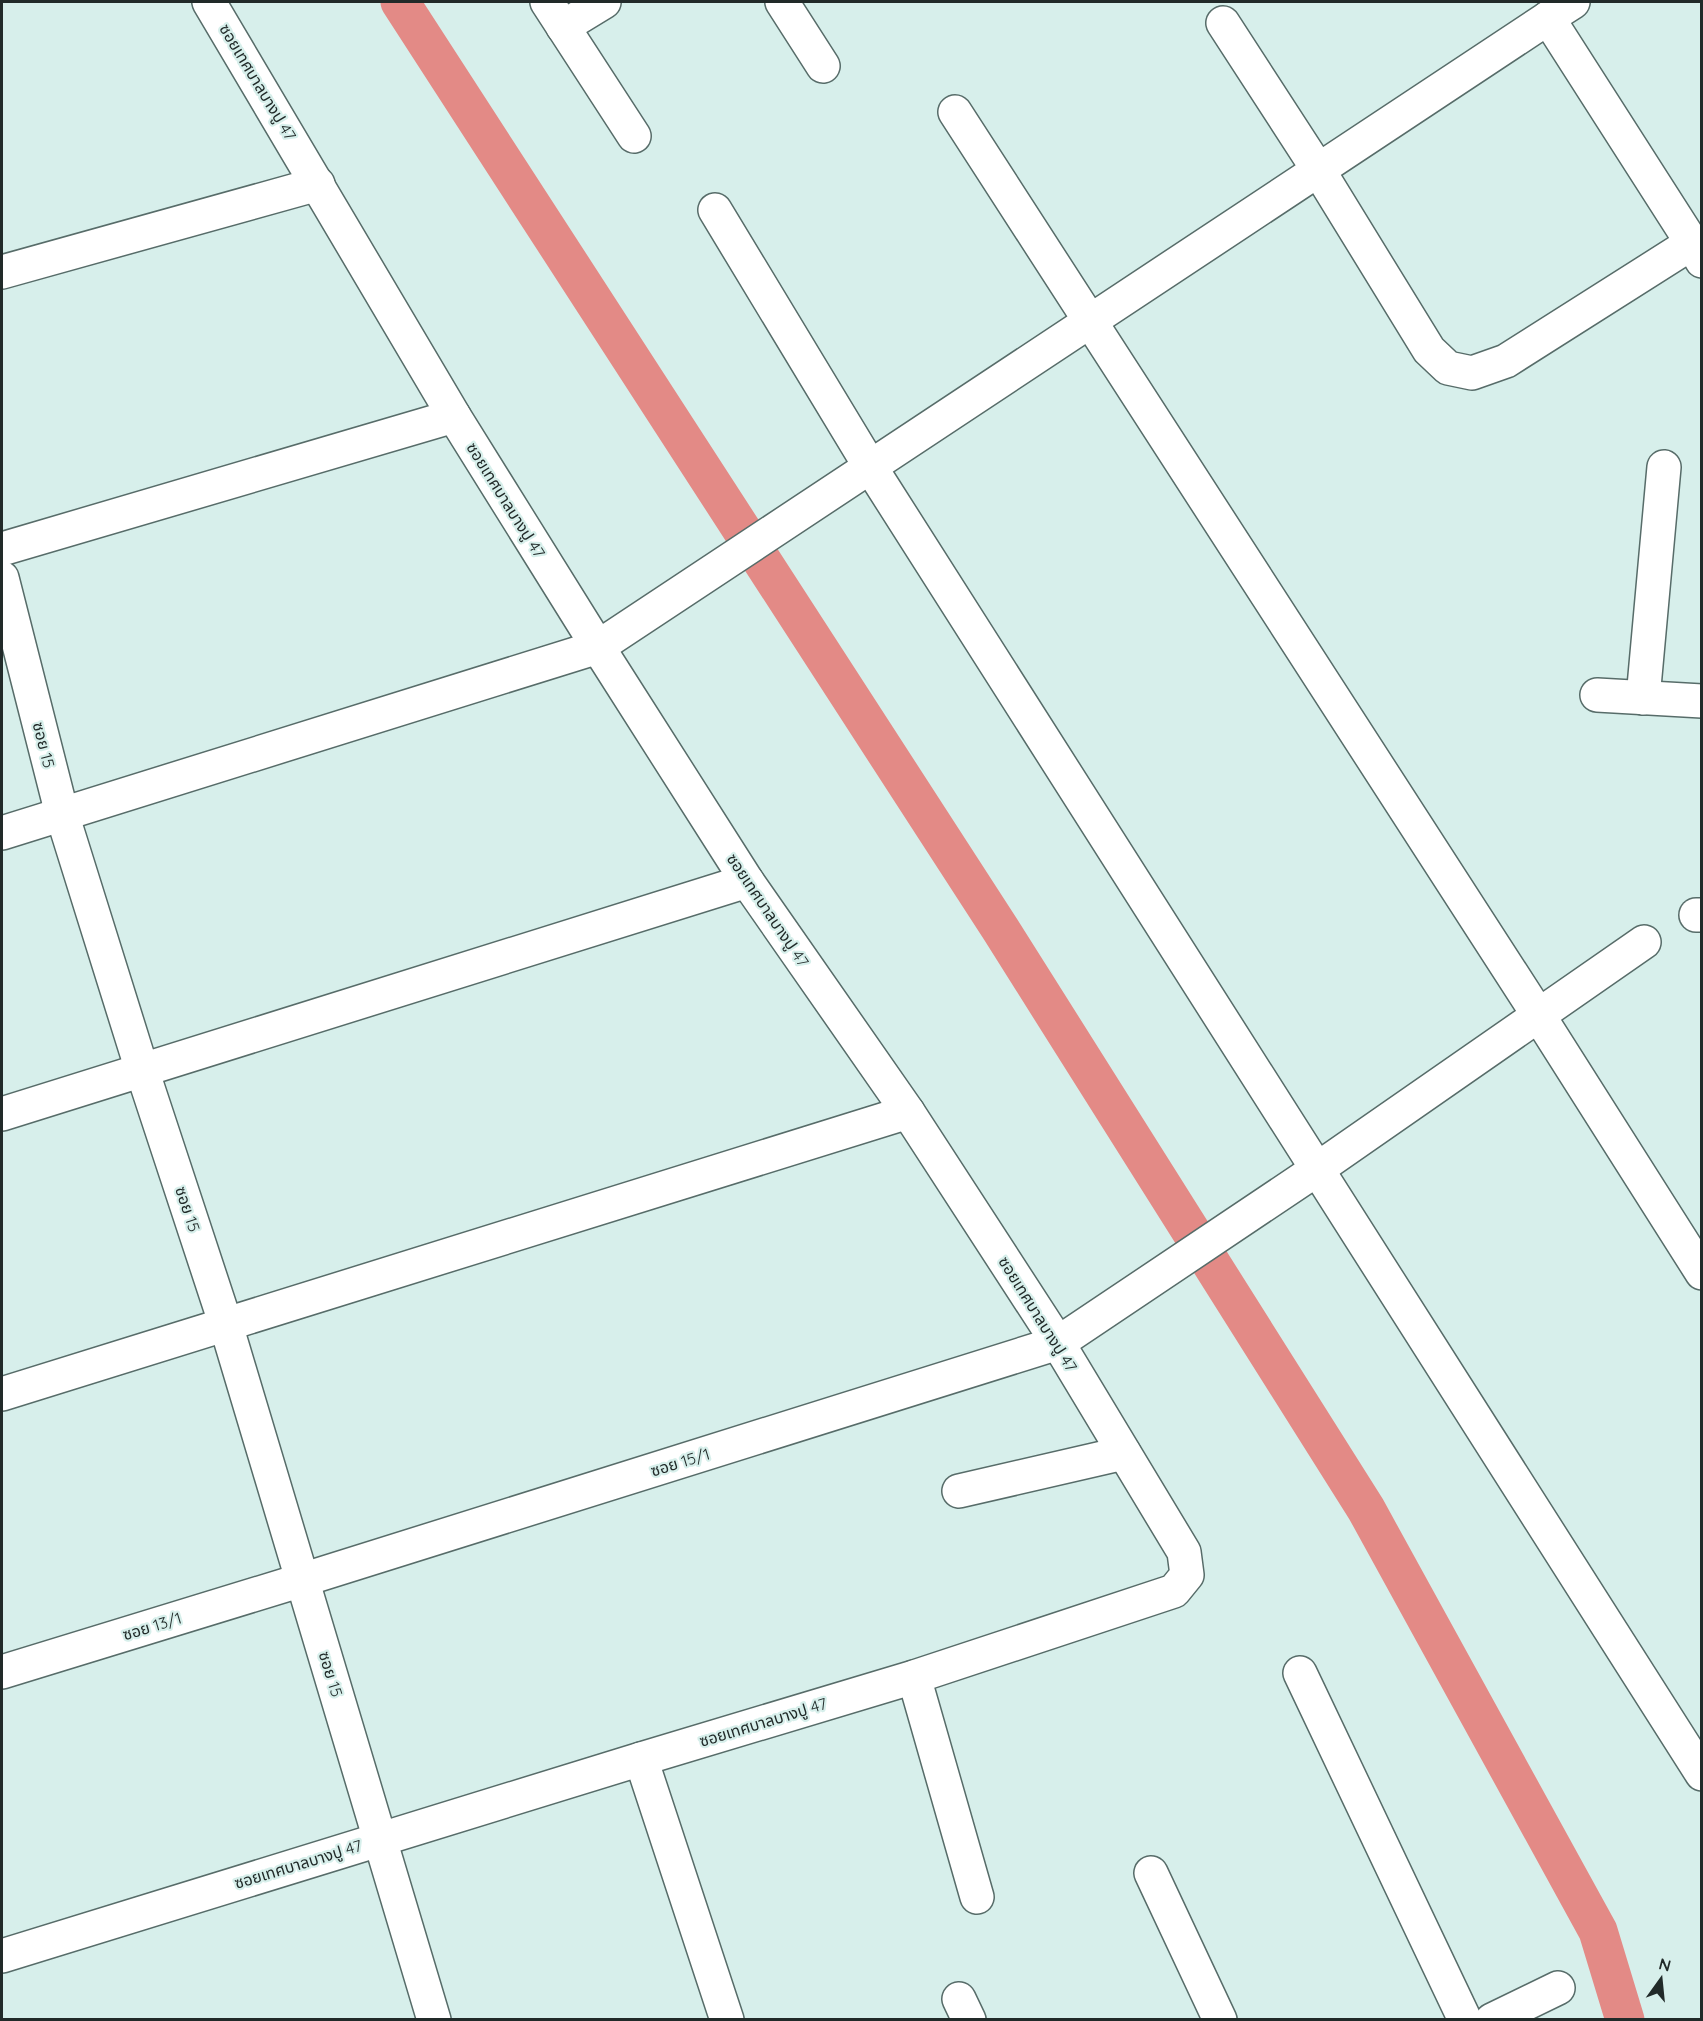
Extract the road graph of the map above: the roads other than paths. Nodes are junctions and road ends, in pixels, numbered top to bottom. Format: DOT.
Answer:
graph roads {
  1 [pos="209,2"];
  2 [pos="603,2"];
  3 [pos="782,2"];
  4 [pos="1560,10"];
  5 [pos="555,14"];
  6 [pos="1223,23"];
  7 [pos="823,66"];
  8 [pos="955,112"];
  9 [pos="634,136"];
  10 [pos="1319,171"];
  11 [pos="318,184"];
  12 [pos="715,210"];
  13 [pos="1697,252"];
  14 [pos="2,272"];
  15 [pos="1090,319"];
  16 [pos="454,416"];
  17 [pos="1664,466"];
  18 [pos="871,468"];
  19 [pos="2,549"];
  20 [pos="2,578"];
  21 [pos="598,647"];
  22 [pos="1597,696"];
  23 [pos="1643,698"];
  24 [pos="1701,701"];
  25 [pos="62,814"];
  26 [pos="2,833"];
  27 [pos="747,881"];
  28 [pos="1644,942"];
  29 [pos="1539,1016"];
  30 [pos="142,1070"];
  31 [pos="908,1112"];
  32 [pos="2,1114"];
  33 [pos="1316,1170"];
  34 [pos="1701,1273"];
  35 [pos="226,1325"];
  36 [pos="1058,1343"];
  37 [pos="2,1394"];
  38 [pos="1124,1453"];
  39 [pos="959,1491"];
  40 [pos="302,1580"];
  41 [pos="2,1672"];
  42 [pos="1300,1673"];
  43 [pos="914,1677"];
  44 [pos="641,1759"];
  45 [pos="1701,1774"];
  46 [pos="381,1838"];
  47 [pos="1151,1873"];
  48 [pos="977,1897"];
  49 [pos="2,1956"];
  50 [pos="1558,1988"];
  51 [pos="434,2019"];
  52 [pos="727,2019"];
  53 [pos="1220,2019"];
  54 [pos="1466,2019"];
  55 [pos="1492,2019"];
  1 -- 11 [label="street, ซอยเทศบาลบางปู 47"];
  2 -- 5 [label="street"];
  3 -- 7 [label="street"];
  4 -- 10 [label="street"];
  4 -- 13 [label="street"];
  5 -- 9 [label="street"];
  6 -- 10 [label="street"];
  8 -- 15 [label="street"];
  10 -- 13 [label="street"];
  10 -- 15 [label="street"];
  11 -- 14 [label="street"];
  11 -- 16 [label="street, ซอยเทศบาลบางปู 47"];
  12 -- 18 [label="street"];
  15 -- 18 [label="street"];
  15 -- 29 [label="street"];
  16 -- 19 [label="street"];
  16 -- 21 [label="street, ซอยเทศบาลบางปู 47"];
  17 -- 23 [label="street"];
  18 -- 21 [label="street"];
  18 -- 33 [label="street"];
  20 -- 25 [label="street, ซอย 15"];
  21 -- 25 [label="street"];
  21 -- 27 [label="street, ซอยเทศบาลบางปู 47"];
  22 -- 23 [label="street"];
  23 -- 24 [label="street"];
  25 -- 26 [label="street"];
  25 -- 30 [label="street, ซอย 15"];
  27 -- 30 [label="street"];
  27 -- 31 [label="street, ซอยเทศบาลบางปู 47"];
  28 -- 29 [label="street, ซอย 15/1"];
  29 -- 33 [label="street, ซอย 15/1"];
  29 -- 34 [label="street"];
  30 -- 32 [label="street"];
  30 -- 35 [label="street, ซอย 15"];
  31 -- 35 [label="street"];
  31 -- 36 [label="street, ซอยเทศบาลบางปู 47"];
  33 -- 36 [label="street, ซอย 15/1"];
  33 -- 45 [label="street"];
  35 -- 37 [label="street"];
  35 -- 40 [label="street, ซอย 15"];
  36 -- 38 [label="street, ซอยเทศบาลบางปู 47"];
  36 -- 40 [label="street, ซอย 15/1"];
  38 -- 39 [label="street"];
  38 -- 43 [label="street, ซอยเทศบาลบางปู 47"];
  40 -- 41 [label="street, ซอย 13/1"];
  40 -- 46 [label="street, ซอย 15"];
  42 -- 54 [label="street"];
  43 -- 44 [label="street, ซอยเทศบาลบางปู 47"];
  43 -- 48 [label="street"];
  44 -- 46 [label="street, ซอยเทศบาลบางปู 47"];
  44 -- 52 [label="street"];
  46 -- 49 [label="street, ซอยเทศบาลบางปู 47"];
  46 -- 51 [label="street, ซอย 15"];
  47 -- 53 [label="street"];
  50 -- 55 [label="street"];
}
